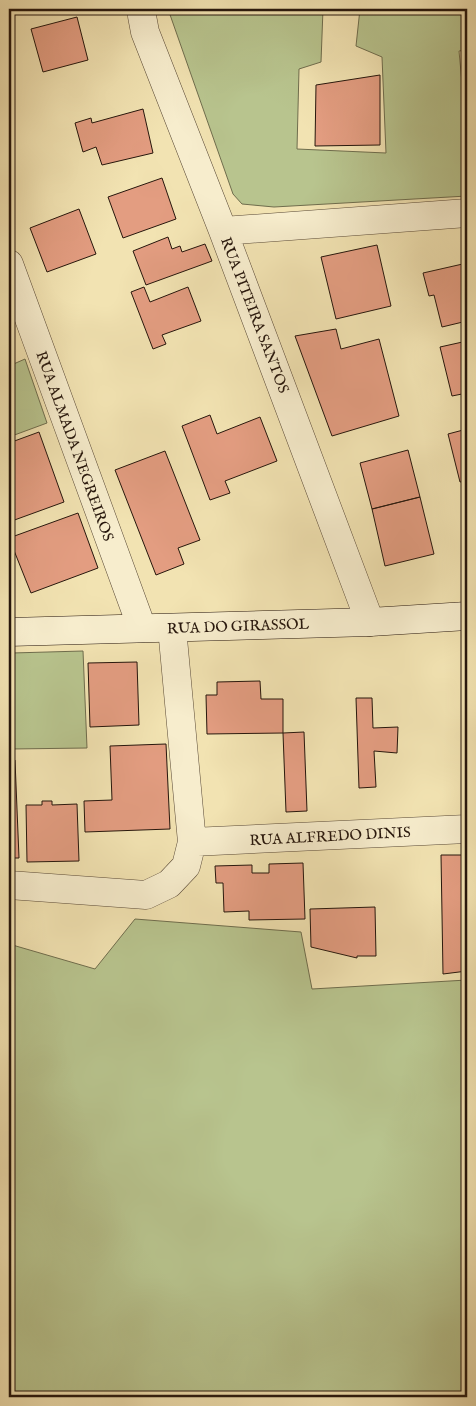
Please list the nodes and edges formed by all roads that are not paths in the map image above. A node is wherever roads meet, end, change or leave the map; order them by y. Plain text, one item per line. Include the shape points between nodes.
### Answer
1 (143, 9) edge
2 (467, 213) edge
3 (224, 231) junction
4 (9, 264) edge
5 (467, 616) edge
6 (370, 622) junction
7 (142, 628) junction
8 (172, 628) junction
9 (9, 632) edge
10 (467, 829) edge
11 (192, 842) junction
12 (9, 885) edge

1 - 3 street, RUA PITEIRA SANTOS via 145,32
2 - 3 street
3 - 6 street, RUA PITEIRA SANTOS
4 - 7 street, RUA ALMADA NEGREIROS
5 - 6 street, RUA DO GIRASSOL
6 - 8 street, RUA DO GIRASSOL
7 - 8 street, RUA DO GIRASSOL
7 - 9 street, RUA DO GIRASSOL
8 - 11 street
10 - 11 street, RUA ALFREDO DINIS
11 - 12 street via 186,866 169,884 146,895

